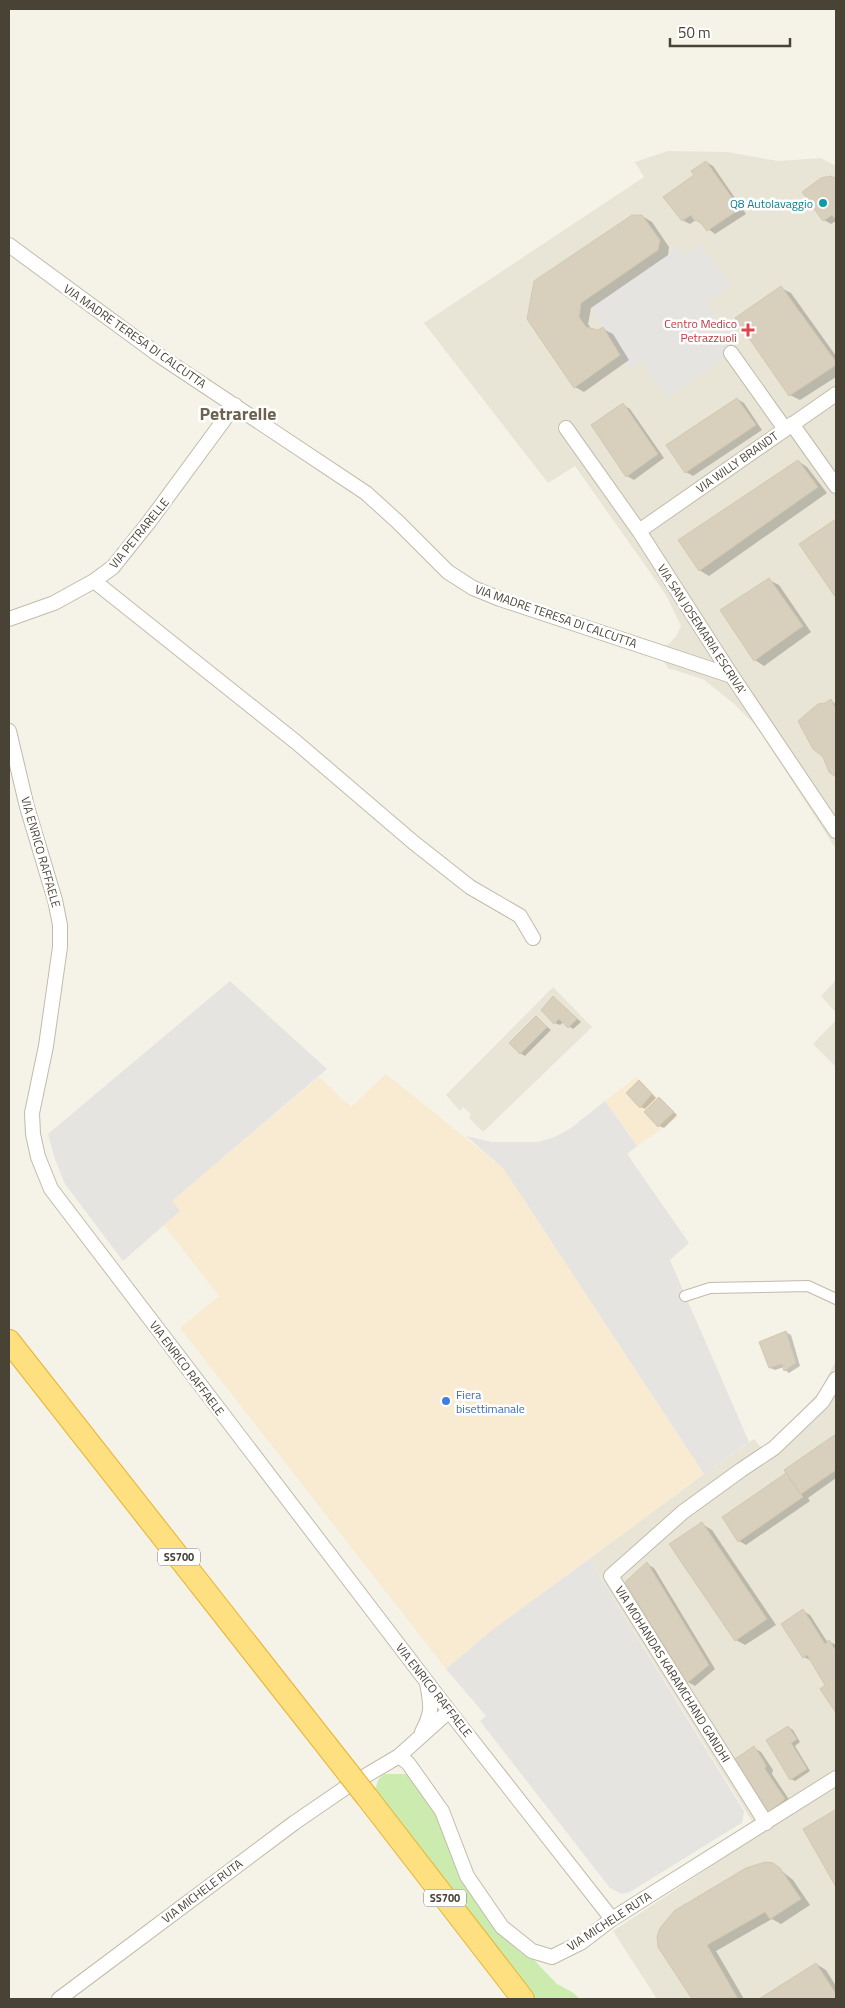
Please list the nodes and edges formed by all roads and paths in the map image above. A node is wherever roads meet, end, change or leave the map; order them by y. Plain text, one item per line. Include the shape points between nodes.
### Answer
1 (9, 245) edge
2 (731, 353) dead end
3 (836, 394) edge
4 (235, 405) junction
5 (788, 426) junction
6 (566, 428) dead end
7 (836, 486) edge
8 (639, 531) junction
9 (94, 582) junction
10 (9, 619) edge
11 (732, 676) junction
12 (9, 731) edge
13 (836, 831) edge
14 (533, 938) dead end
15 (685, 1296) dead end
16 (836, 1299) edge
17 (9, 1341) edge
18 (836, 1379) edge
19 (427, 1681) junction
20 (449, 1711) junction
21 (420, 1737) junction
22 (399, 1756) junction
23 (835, 1782) edge
24 (766, 1823) junction
25 (612, 1919) junction
26 (59, 1999) edge
27 (522, 1999) edge

1 - 4 street, VIA MADRE TERESA DI CALCUTTA via 160,356
2 - 5 street
3 - 5 street, VIA WILLY BRANDT
4 - 9 street, VIA PETRARELLE via 149,522 113,567
4 - 11 street, VIA MADRE TERESA DI CALCUTTA via 366,493 448,572 473,588
5 - 7 street
5 - 8 street, VIA WILLY BRANDT
6 - 8 street, VIA SAN JOSEMARIA ESCRIVA'
8 - 11 street, VIA SAN JOSEMARIA ESCRIVA'
9 - 10 street, VIA PETRARELLE via 54,603
9 - 14 street via 281,730 470,887 520,916
11 - 13 street, VIA SAN JOSEMARIA ESCRIVA'
12 - 19 street, VIA ENRICO RAFFAELE via 60,924 60,947 46,1046 32,1112 32,1134 51,1190
15 - 16 street via 710,1288 808,1286
17 - 27 highway, SS700, bridge
18 - 24 street, VIA MOHANDAS KARAMCHAND GANDHI via 822,1402 774,1448 683,1512 611,1576
19 - 20 street, VIA ENRICO RAFFAELE
19 - 21 street, VIA MICHELE RUTA via 430,1718
20 - 21 street, VIA MICHELE RUTA
20 - 25 street, VIA ENRICO RAFFAELE
21 - 22 street, VIA MICHELE RUTA
22 - 25 street, VIA MICHELE RUTA via 442,1812 467,1876 502,1926 532,1951 552,1956 582,1942
22 - 26 street, VIA MICHELE RUTA via 294,1823
23 - 24 street, VIA MICHELE RUTA
24 - 25 street, VIA MICHELE RUTA

